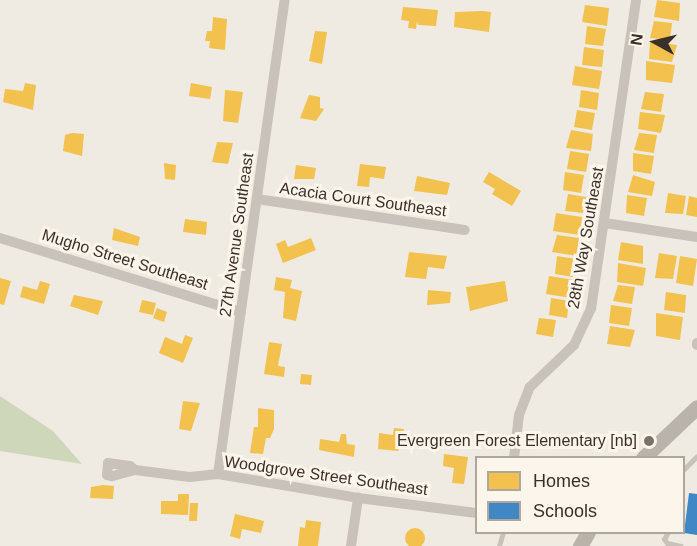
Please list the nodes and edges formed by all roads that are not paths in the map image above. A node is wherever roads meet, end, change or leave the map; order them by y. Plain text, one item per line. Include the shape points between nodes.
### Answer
1 (285, 0) edge
2 (636, 0) edge
3 (257, 199) junction
4 (605, 223) junction
5 (465, 230) dead end
6 (697, 237) edge
7 (0, 238) edge
8 (241, 312) junction
9 (695, 414) edge
10 (514, 456) edge
11 (645, 456) edge
12 (697, 456) edge
13 (685, 468) edge
14 (135, 470) dead end
15 (218, 474) junction
16 (358, 498) junction
17 (475, 513) edge
18 (667, 534) edge
19 (673, 545) edge
20 (351, 546) edge
21 (681, 546) edge

1 - 3 street, 27th Avenue Southeast
2 - 4 street, 28th Way Southeast
3 - 5 street, Acacia Court Southeast
3 - 8 street, 27th Avenue Southeast
4 - 6 street
4 - 10 street, 28th Way Southeast via 585,326 574,345 530,387 519,415
7 - 8 street, Mugho Street Southeast
8 - 15 street, 27th Avenue Southeast
9 - 11 street
12 - 13 lane
14 - 15 street, Woodgrove Street Southeast via 190,477
15 - 16 street, Woodgrove Street Southeast
16 - 17 street, Woodgrove Street Southeast
16 - 20 street
18 - 19 lane via 664,539
19 - 21 lane

